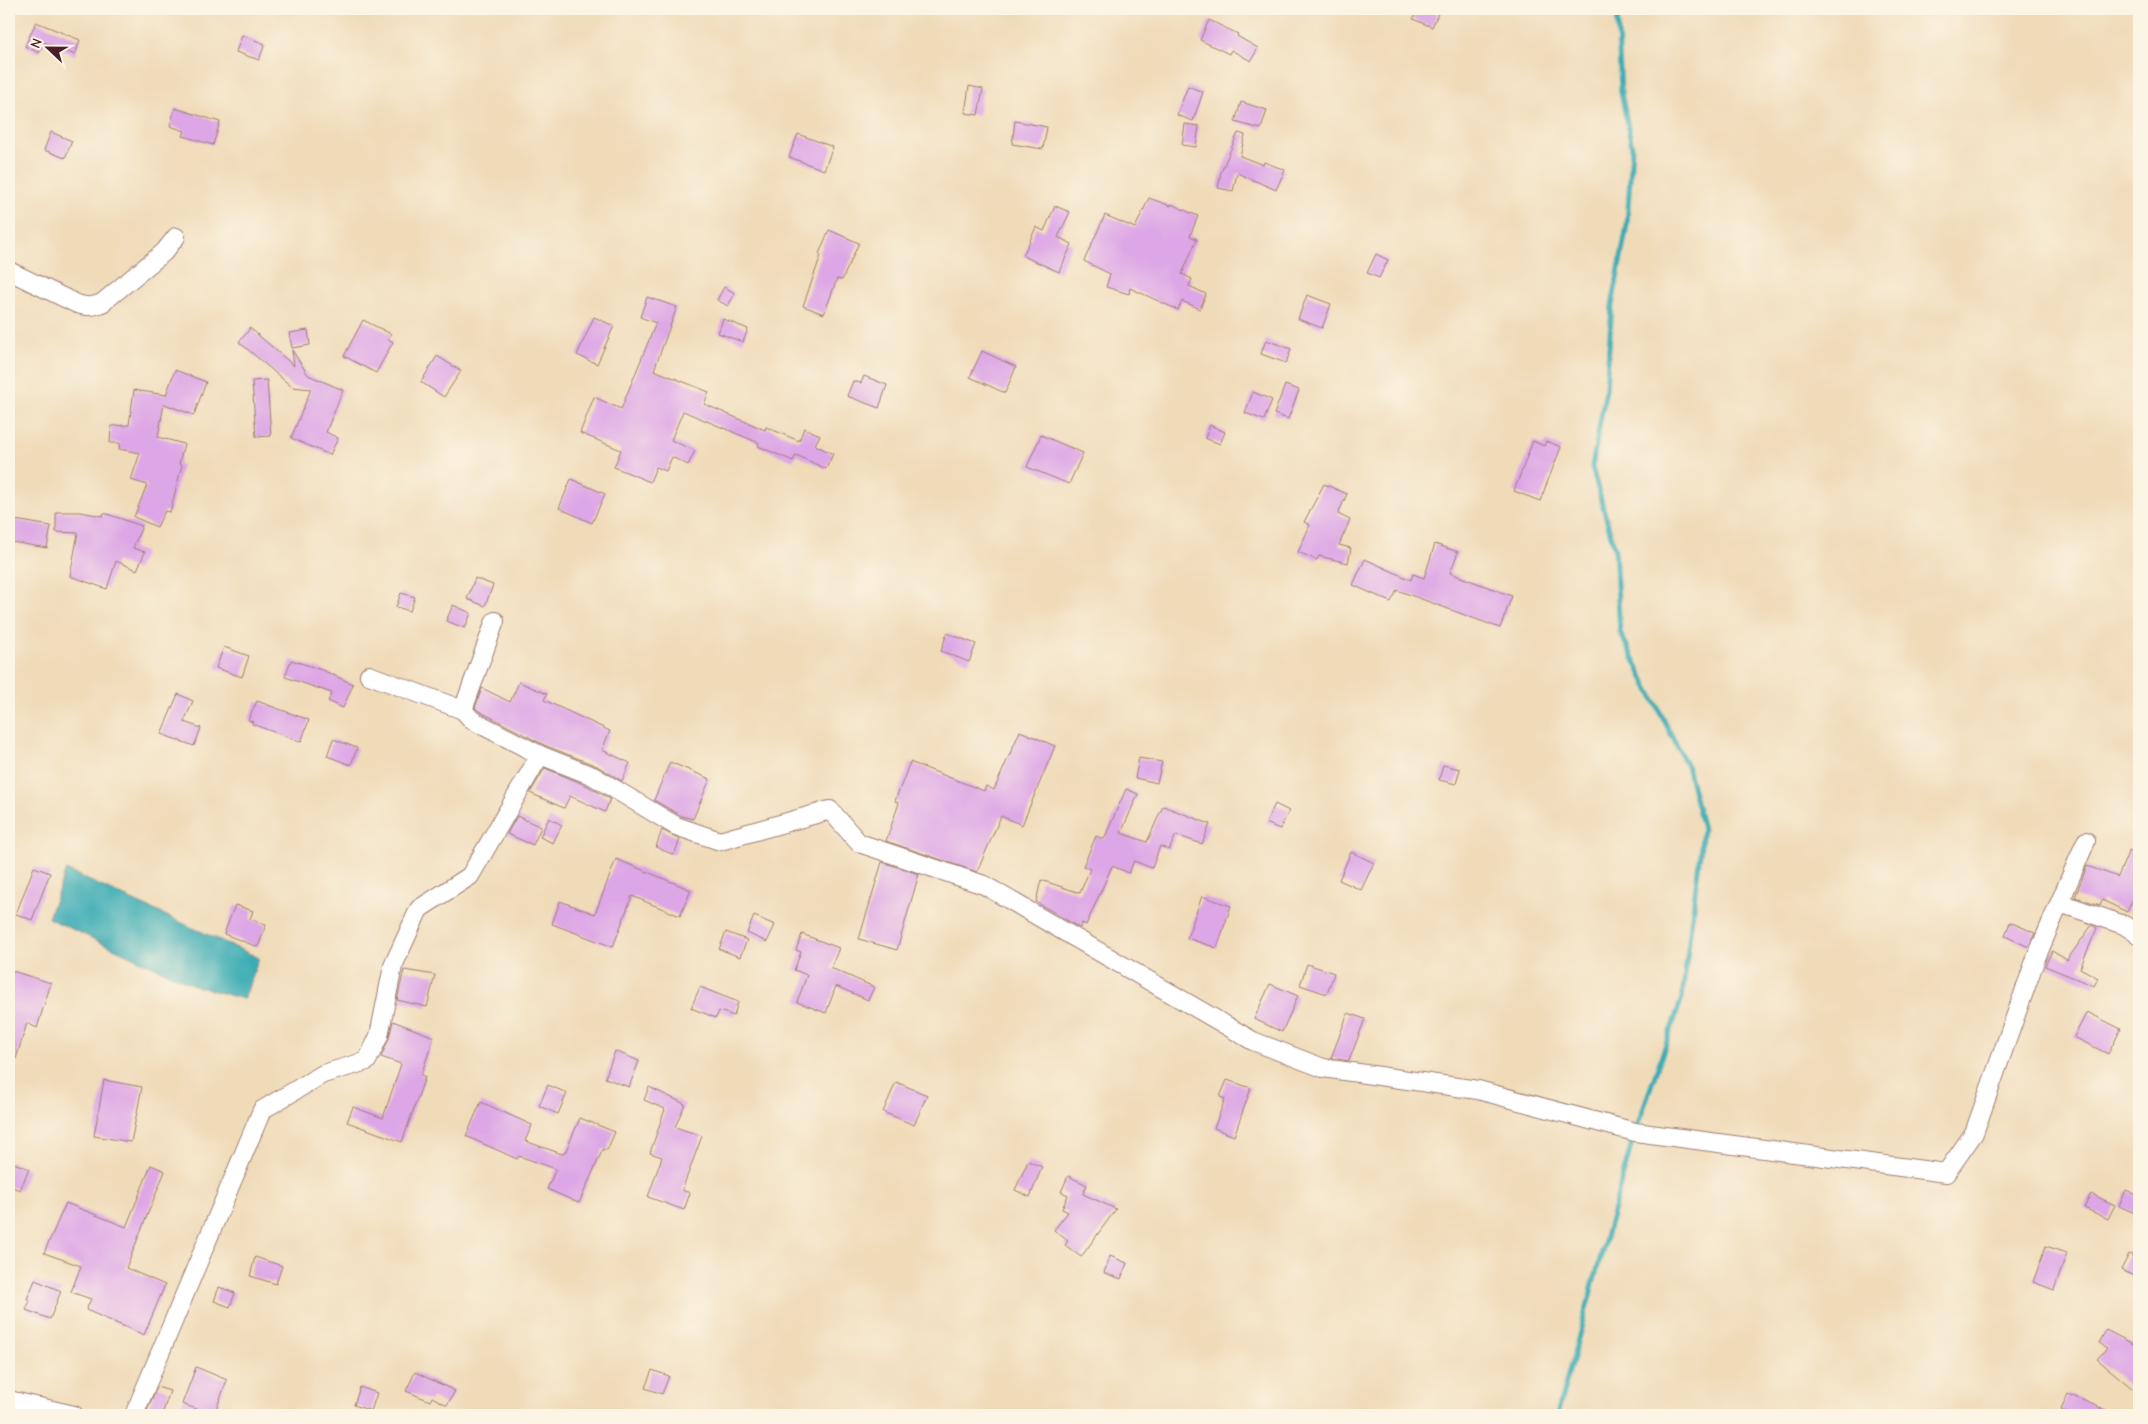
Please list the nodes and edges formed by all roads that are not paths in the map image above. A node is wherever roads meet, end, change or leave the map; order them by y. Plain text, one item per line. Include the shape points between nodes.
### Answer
1 (176, 237) dead end
2 (9, 271) edge
3 (495, 621) dead end
4 (370, 675) dead end
5 (463, 710) junction
6 (540, 755) junction
7 (2086, 841) dead end
8 (2060, 903) junction
9 (2139, 935) edge
10 (9, 1400) edge
11 (74, 1415) edge
12 (134, 1415) edge

1 - 2 street via 164,252 95,306 77,304
3 - 5 street
4 - 5 street
5 - 6 street via 472,720
6 - 8 street via 592,776 676,826 720,841 830,810 858,843 984,884 1253,1041 1323,1068 1478,1090 1635,1132 1946,1173 1974,1133 2036,958
6 - 12 street via 470,876 419,909 393,966 379,1036 367,1061 323,1074 262,1110
7 - 8 street
8 - 9 street via 2124,925
10 - 11 street

